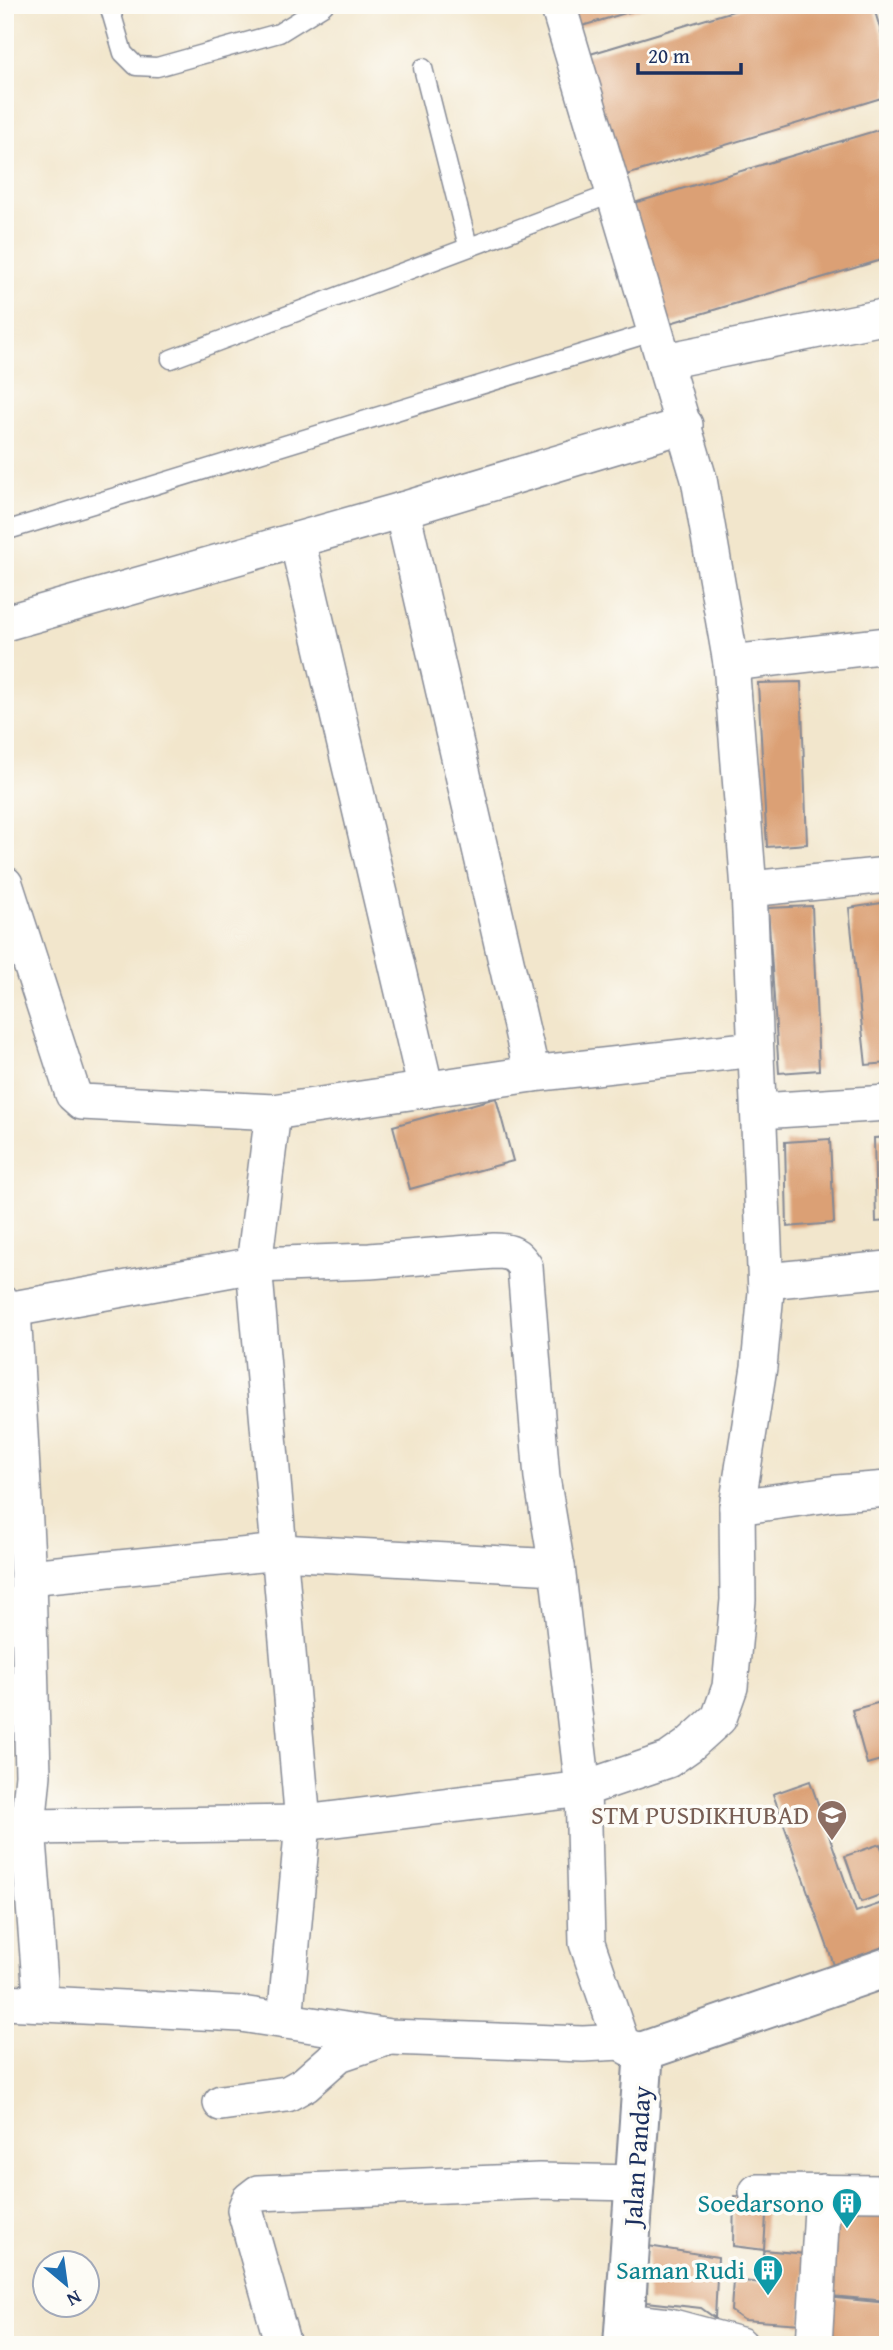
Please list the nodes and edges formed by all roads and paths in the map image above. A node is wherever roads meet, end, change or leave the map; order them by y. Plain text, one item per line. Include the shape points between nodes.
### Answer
1 (109, 5) edge
2 (324, 5) edge
3 (558, 5) edge
4 (424, 68) dead end
5 (614, 193) junction
6 (468, 246) junction
7 (888, 316) edge
8 (660, 346) junction
9 (172, 359) dead end
10 (685, 425) junction
11 (402, 510) junction
12 (5, 531) edge
13 (297, 540) junction
14 (5, 623) edge
15 (888, 645) edge
16 (731, 663) junction
17 (888, 875) edge
18 (5, 884) edge
19 (749, 889) junction
20 (755, 1049) junction
21 (532, 1074) junction
22 (426, 1090) junction
23 (888, 1103) edge
24 (760, 1111) junction
25 (273, 1112) junction
26 (254, 1265) junction
27 (888, 1269) edge
28 (766, 1281) junction
29 (9, 1307) edge
30 (888, 1489) edge
31 (737, 1507) junction
32 (280, 1552) junction
33 (557, 1567) junction
34 (28, 1577) junction
35 (583, 1789) junction
36 (303, 1823) junction
37 (28, 1827) junction
38 (888, 1967) edge
39 (40, 1982) dead end
40 (5, 2002) edge
41 (285, 2021) junction
42 (390, 2037) junction
43 (633, 2047) junction
44 (221, 2103) dead end
45 (636, 2183) junction
46 (757, 2192) dead end
47 (823, 2192) junction
48 (888, 2193) edge
49 (624, 2333) edge
50 (283, 2345) edge
51 (740, 2345) edge
52 (814, 2345) edge

1 - 2 lane via 123,53 136,66 157,67 279,33
3 - 5 street
4 - 6 lane
5 - 6 lane
5 - 8 street
6 - 9 lane
7 - 8 street
8 - 10 street
8 - 12 lane
10 - 11 street
10 - 16 street
11 - 13 street
11 - 21 street
13 - 14 street
13 - 22 street
15 - 16 street
16 - 19 street
17 - 19 street
18 - 25 street via 73,1094 82,1102
19 - 20 street
20 - 21 street
20 - 24 street
21 - 22 street
22 - 25 street
23 - 24 street
24 - 28 street
25 - 26 street
26 - 29 street
26 - 32 street
26 - 33 street via 494,1251 518,1257 525,1268 542,1478
27 - 28 street
28 - 31 street via 759,1367
29 - 34 street
30 - 31 street
31 - 35 street via 738,1600 730,1687 719,1718 668,1760
32 - 33 street
32 - 34 street
32 - 36 street
33 - 35 street
34 - 37 street via 33,1775
35 - 36 street
35 - 43 street via 587,1943
36 - 37 street
36 - 41 street
37 - 39 street
38 - 43 street
40 - 41 street via 242,2014
41 - 42 street
42 - 43 street
42 - 44 street via 339,2054 287,2094
43 - 45 street, Jalan Panday
45 - 49 street, Jalan Panday
45 - 50 street via 539,2181 258,2193 245,2210
46 - 47 street
47 - 48 street
47 - 52 street
49 - 51 street via 669,2326

